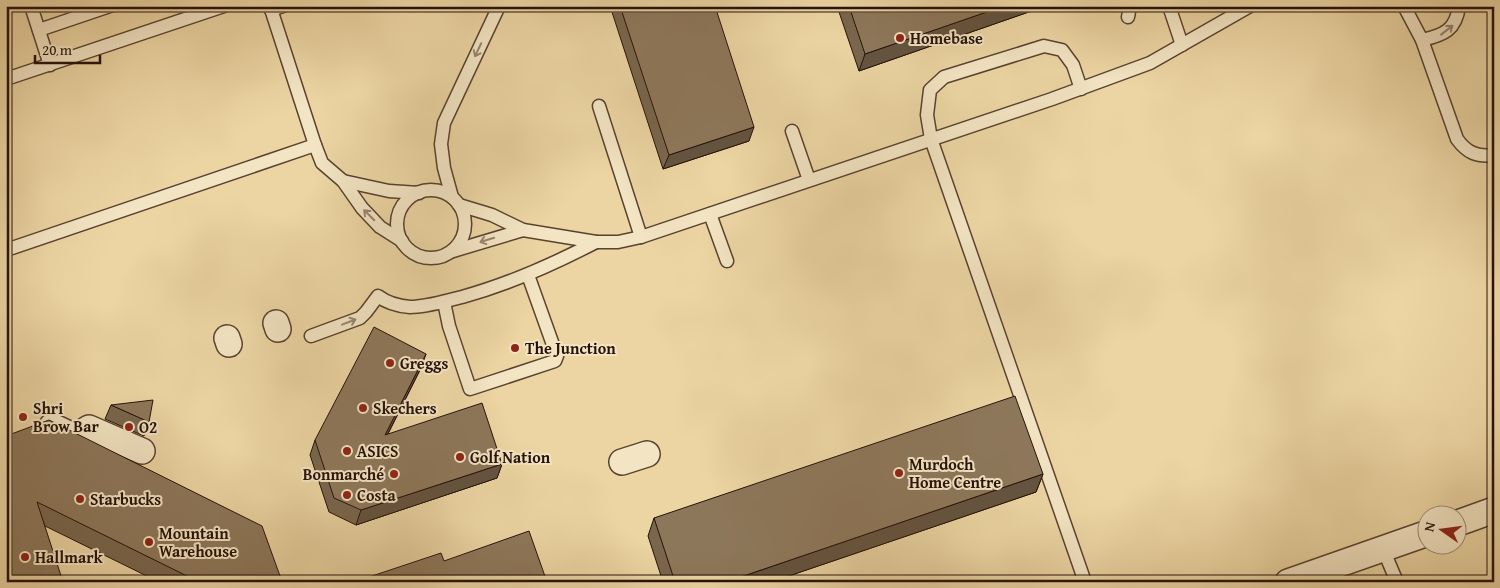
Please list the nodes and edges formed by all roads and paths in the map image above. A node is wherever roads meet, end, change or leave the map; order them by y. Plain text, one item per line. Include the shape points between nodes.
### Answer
1 (31, 6) edge
2 (110, 6) edge
3 (224, 6) edge
4 (499, 6) edge
5 (1168, 6) edge
6 (1250, 6) edge
7 (1404, 6) edge
8 (1459, 6) edge
9 (274, 8) edge
10 (39, 30) junction
11 (1422, 40) junction
12 (1182, 45) junction
13 (50, 65) junction
14 (6, 79) edge
15 (1080, 89) junction
16 (599, 106) dead end
17 (792, 131) dead end
18 (931, 139) junction
19 (315, 145) junction
20 (1494, 155) edge
21 (809, 180) junction
22 (343, 181) junction
23 (419, 193) junction
24 (456, 201) junction
25 (710, 214) junction
26 (522, 230) junction
27 (641, 237) junction
28 (402, 241) junction
29 (596, 242) junction
30 (6, 250) edge
31 (453, 251) junction
32 (727, 261) dead end
33 (528, 275) junction
34 (444, 302) junction
35 (311, 336) dead end
36 (52, 426) edge
37 (142, 452) dead end
38 (647, 454) dead end
39 (622, 462) dead end
40 (1494, 510) edge
41 (1468, 519) edge
42 (1418, 537) edge
43 (1383, 549) junction
44 (1085, 582) edge
45 (1288, 582) edge
46 (1397, 582) edge

1 - 10 lane
2 - 10 lane
3 - 13 lane
4 -> 24 lane via 444,123 440,144 444,168
5 - 12 lane
6 - 12 lane
7 - 11 lane
11 -> 8 lane via 1451,28
9 - 19 lane
10 - 13 lane
11 - 20 lane via 1457,139 1473,154
12 - 15 lane via 1150,63
13 - 14 lane
15 - 18 lane
15 - 18 lane via 1073,65 1062,50 1044,46 944,77 930,90 927,115
16 - 27 lane
17 - 21 lane
18 - 21 lane
18 - 44 lane
19 - 22 lane via 322,163
19 - 30 lane
21 - 25 lane
22 - 23 lane via 389,191
28 -> 22 lane via 380,227
23 - 24 lane via 442,192
23 - 28 lane via 409,198 400,213 398,230
24 - 26 lane
24 - 31 lane via 464,214 464,229
25 - 27 lane
25 - 32 lane
26 - 29 lane
26 -> 31 lane
27 - 29 lane
28 - 31 lane via 419,256 431,258
29 - 33 lane
33 - 34 lane
33 - 34 lane via 557,356 555,361 470,389
35 -> 34 lane via 360,318 378,296 395,305 410,307
36 - 37 street via 75,438 89,428
38 - 39 street
40 - 41 street
42 - 43 street
43 - 45 street
43 - 46 lane

